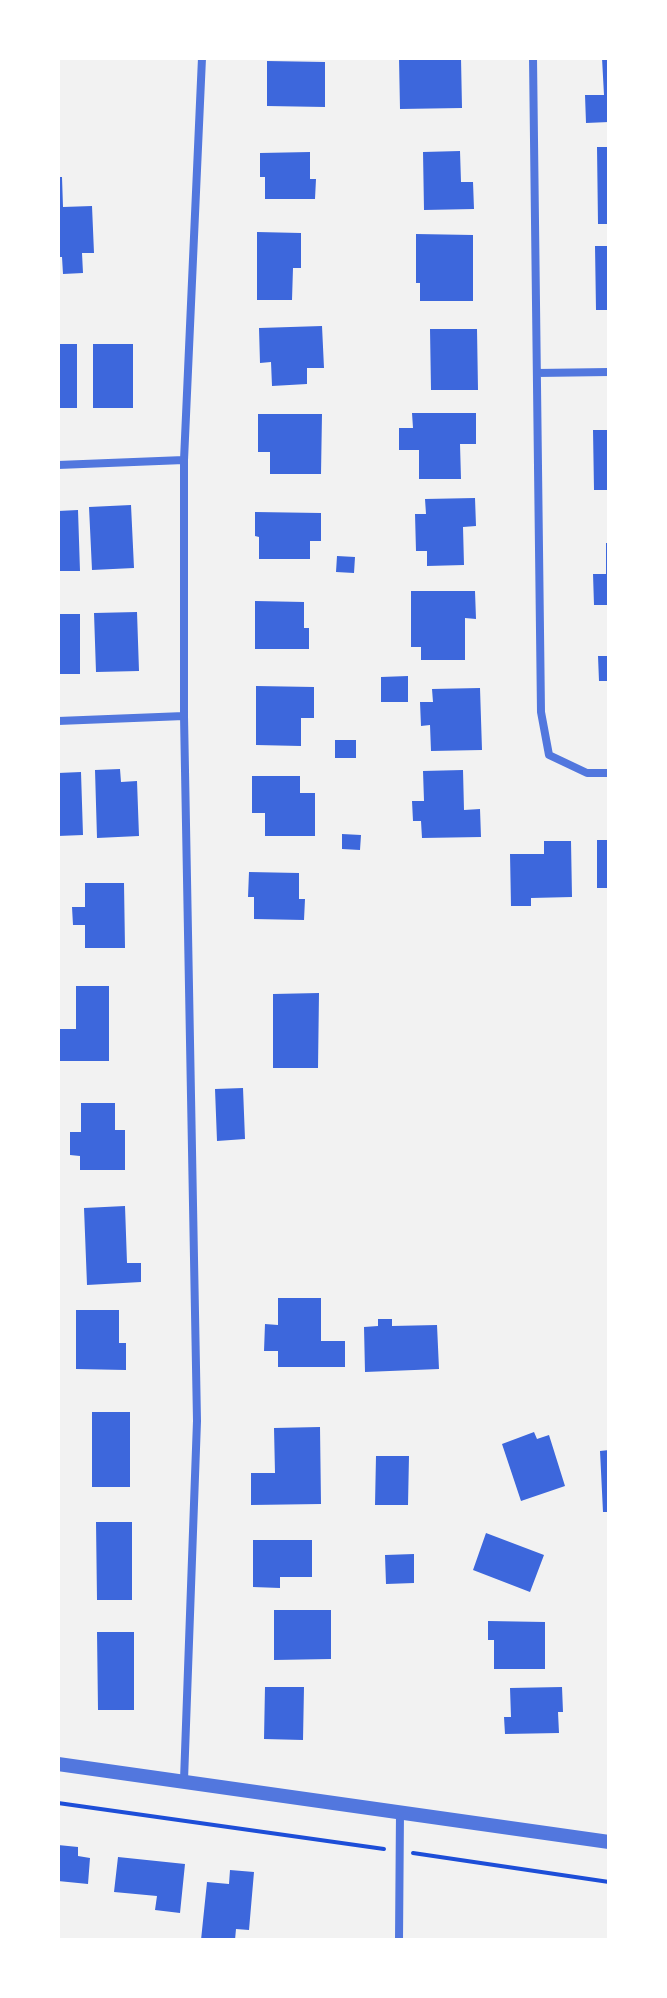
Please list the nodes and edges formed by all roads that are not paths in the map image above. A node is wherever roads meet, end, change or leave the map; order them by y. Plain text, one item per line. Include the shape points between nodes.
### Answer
1 (202, 58) edge
2 (533, 58) edge
3 (609, 372) edge
4 (537, 373) junction
5 (184, 460) junction
6 (58, 465) edge
7 (184, 716) junction
8 (58, 721) edge
9 (609, 773) edge
10 (58, 1764) edge
11 (184, 1780) junction
12 (400, 1812) junction
13 (609, 1842) edge
14 (399, 1940) edge

1 - 5 street
2 - 4 street
3 - 4 street
4 - 9 street via 541,712 549,755 587,773
5 - 6 street
5 - 7 street
7 - 8 street
7 - 11 street via 197,1421
10 - 11 street
11 - 12 street
12 - 13 street
12 - 14 street

